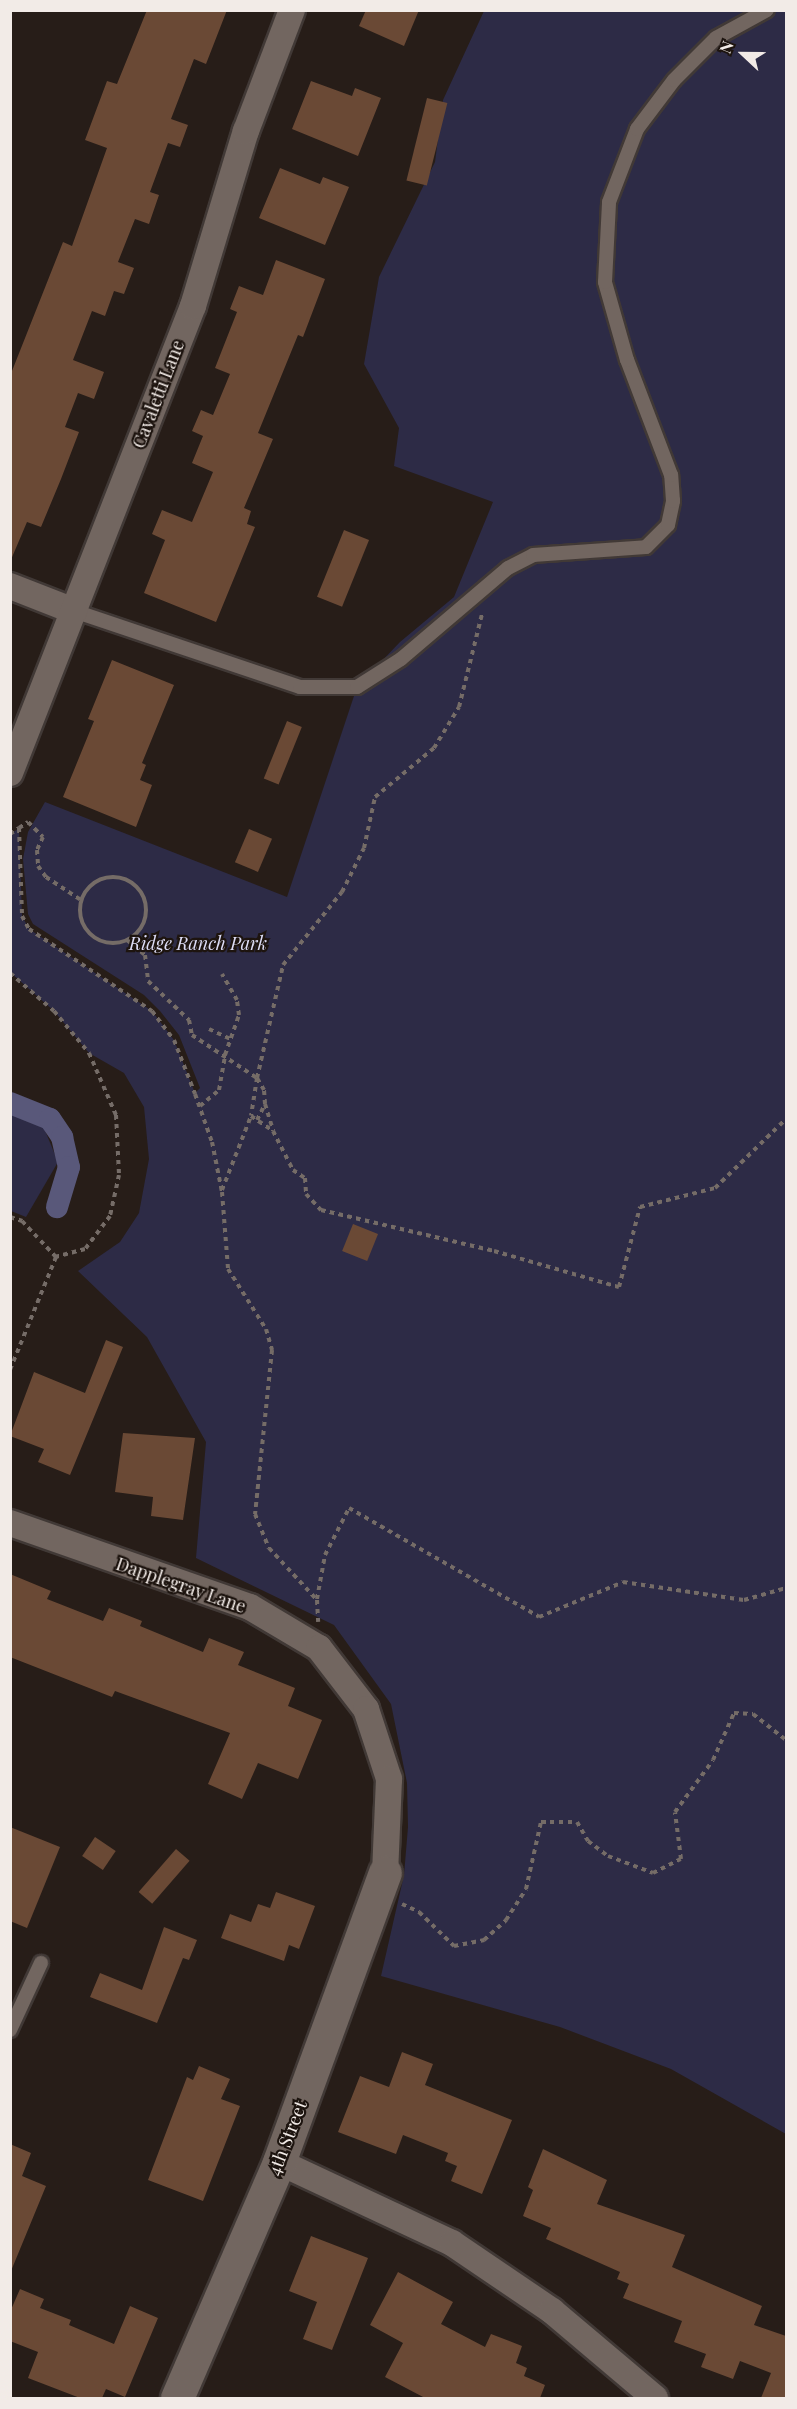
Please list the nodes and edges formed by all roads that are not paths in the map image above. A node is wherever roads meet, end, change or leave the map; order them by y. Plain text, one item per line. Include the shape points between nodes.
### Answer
1 (292, 10) edge
2 (767, 10) edge
3 (10, 586) edge
4 (74, 611) junction
5 (10, 773) edge
6 (10, 1523) edge
7 (382, 1883) joint
8 (41, 1963) dead end
9 (10, 2030) edge
10 (279, 2162) junction
11 (177, 2398) edge
12 (655, 2398) edge

1 - 4 street, Cavaletti Lane via 246,131 193,306
2 - 4 lane via 716,38 674,80 637,129 609,202 604,282 627,360 671,475 673,501 668,525 646,547 533,555 508,568 401,658 357,687 300,687
3 - 4 street
4 - 5 street, Cavaletti Lane
6 - 7 street, Dapplegray Lane via 250,1607 319,1648 366,1709 389,1779
7 - 10 street, 4th Street
8 - 9 lane
10 - 11 street, 4th Street
10 - 12 street via 452,2243 552,2311

